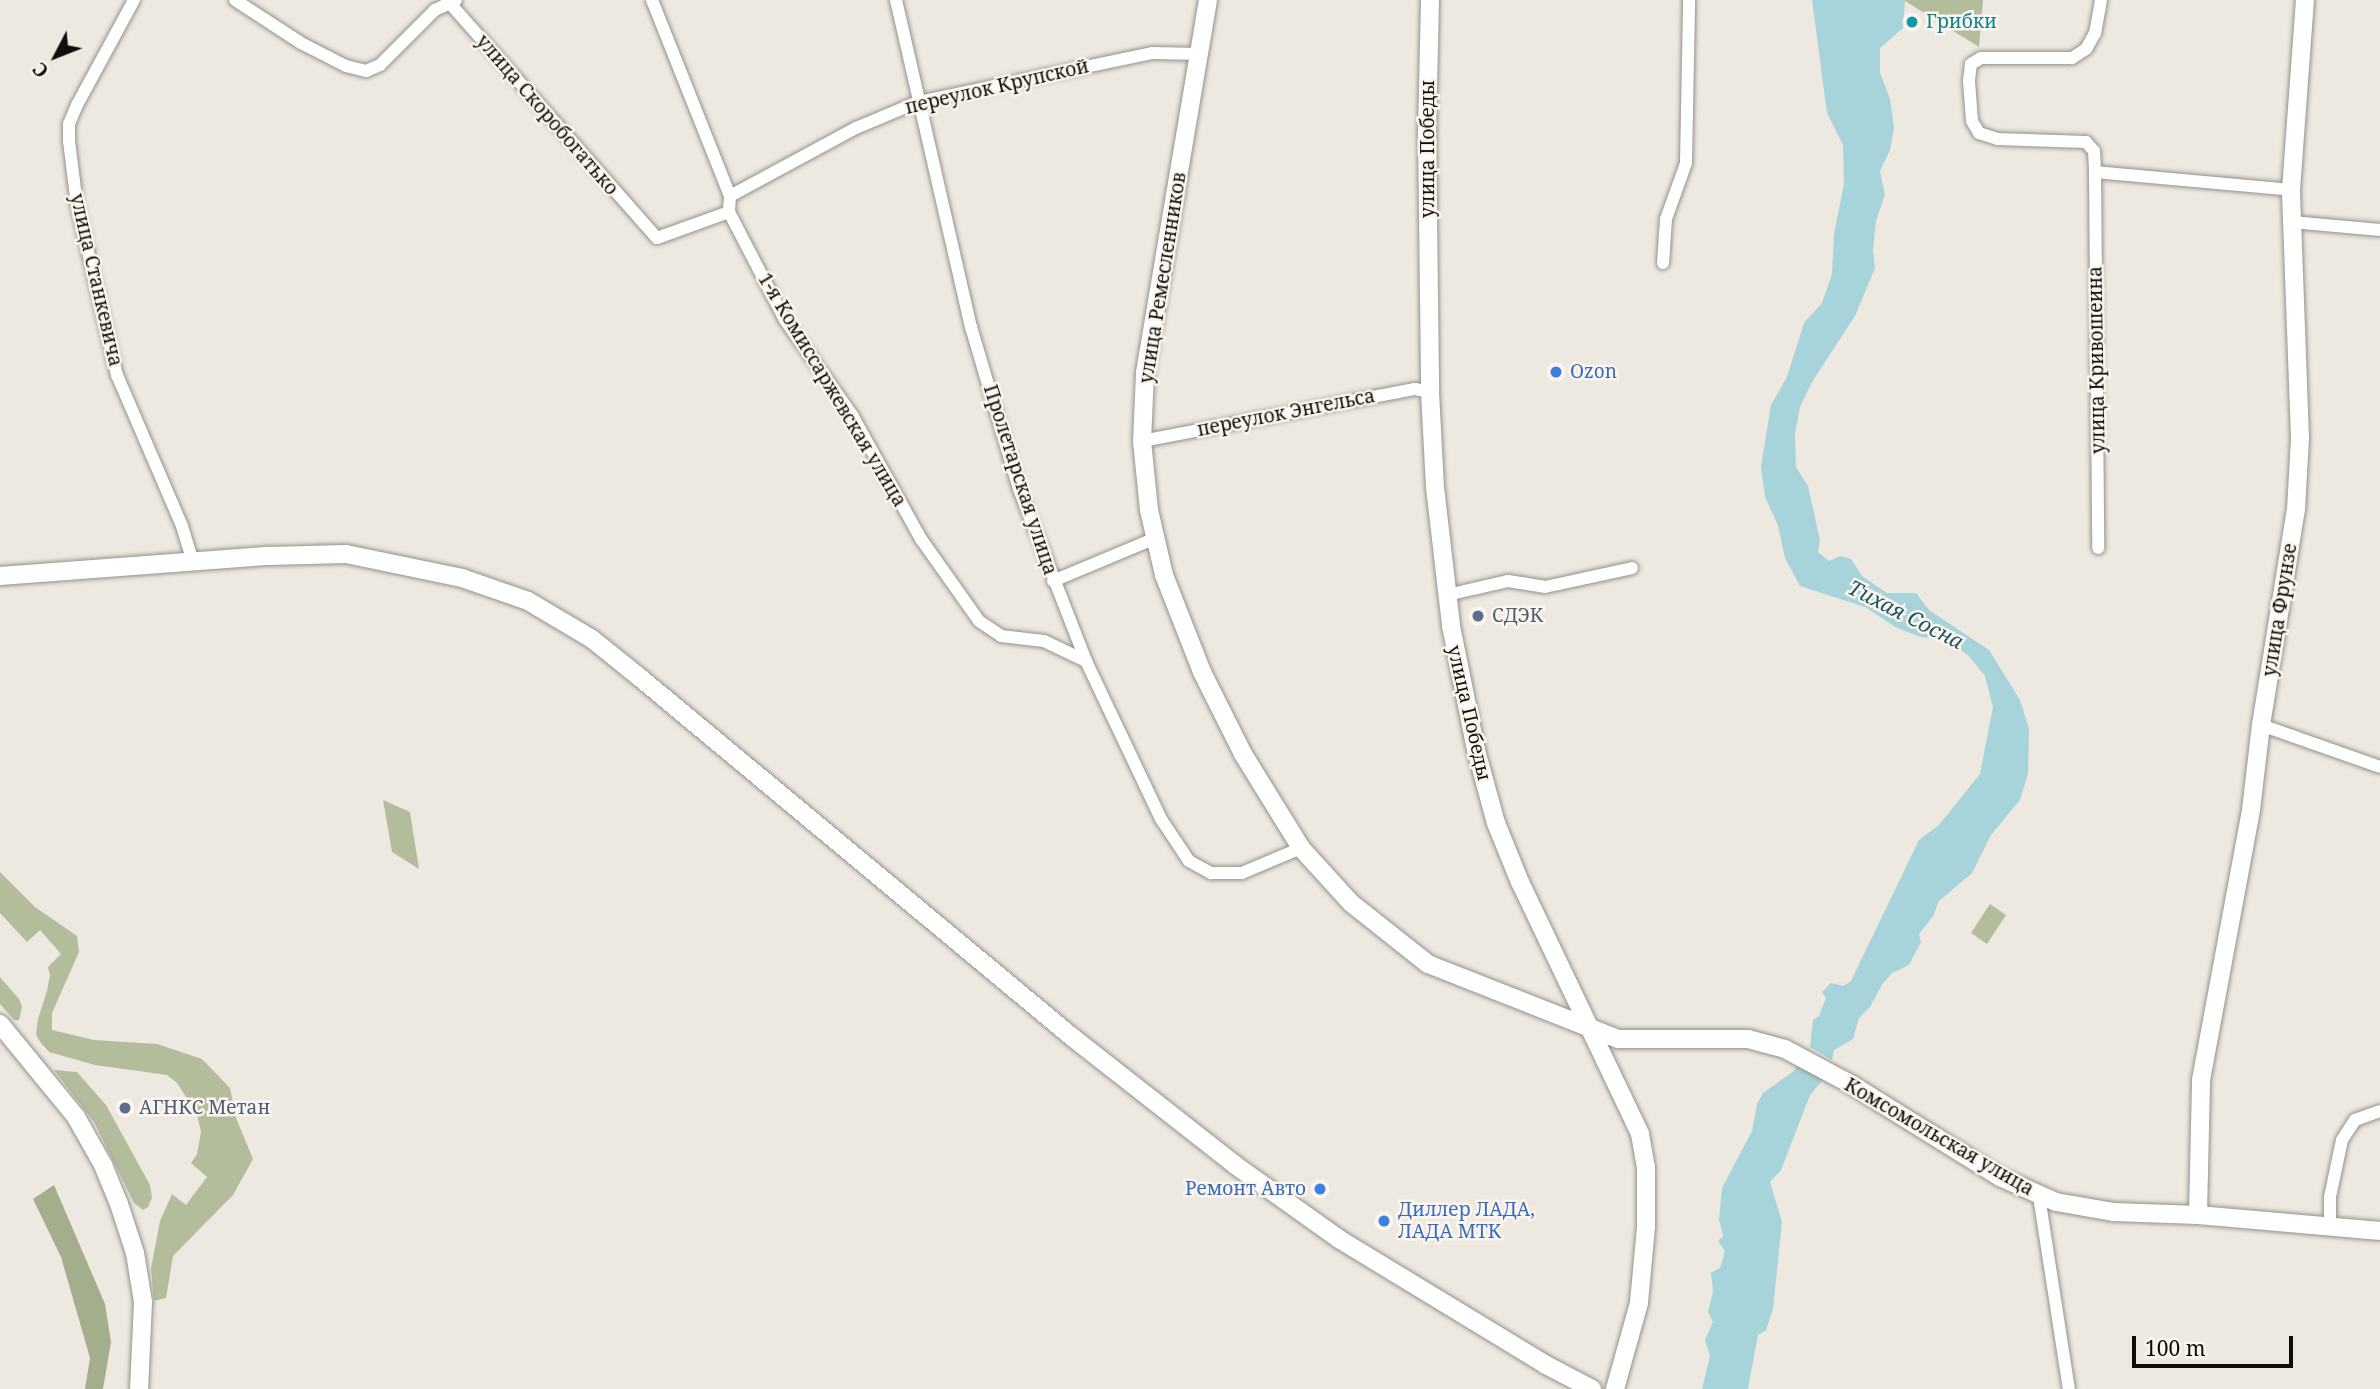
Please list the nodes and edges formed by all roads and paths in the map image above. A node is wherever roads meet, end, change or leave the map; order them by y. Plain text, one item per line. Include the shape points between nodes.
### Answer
1 (134, 0) edge
2 (235, 0) edge
3 (652, 0) edge
4 (896, 0) edge
5 (1208, 0) edge
6 (1430, 0) edge
7 (1689, 0) edge
8 (2101, 0) edge
9 (2305, 0) edge
10 (452, 1) edge
11 (1200, 54) junction
12 (918, 102) junction
13 (2095, 172) junction
14 (2291, 190) junction
15 (730, 197) junction
16 (729, 212) junction
17 (2292, 222) junction
18 (2380, 230) edge
19 (1663, 263) dead end
20 (1430, 392) junction
21 (1142, 440) junction
22 (1156, 538) junction
23 (2098, 548) dead end
24 (193, 561) junction
25 (1632, 568) dead end
26 (0, 576) edge
27 (1053, 581) junction
28 (1447, 595) junction
29 (1086, 661) junction
30 (2261, 725) junction
31 (2380, 766) edge
32 (1301, 848) junction
33 (0, 1024) edge
34 (1589, 1029) junction
35 (2380, 1111) edge
36 (2039, 1196) junction
37 (2198, 1215) junction
38 (2330, 1227) junction
39 (2380, 1231) edge
40 (139, 1389) edge
41 (1591, 1389) edge
42 (1615, 1389) edge
43 (2069, 1389) edge

1 - 24 street, улица Станкевича via 77,105 69,124 69,141 77,205 117,375 174,505
2 - 10 street via 301,43 366,71 380,65 435,10
3 - 15 street
4 - 12 street, Пролетарская улица
5 - 11 main road, улица Ремесленников
6 - 20 main road, улица Победы
7 - 19 street via 1686,163 1666,219
8 - 13 street, улица Кривошеина via 2095,33 2072,58 1981,58 1971,64 1969,81 1972,121 1979,133 1997,139 2086,142 2094,150
9 - 14 main road, улица Фрунзе
10 - 16 street, улица Скоробогатько via 657,238
11 - 12 street, переулок Крупской via 1153,53
11 - 21 main road, улица Ремесленников via 1147,360
12 - 15 street, переулок Крупской via 856,128
12 - 27 street, Пролетарская улица via 971,327 1019,489
13 - 14 street
13 - 23 street, улица Кривошеина
14 - 17 main road, улица Фрунзе
15 - 16 street
16 - 29 street, 1-я Комиссаржевская улица via 785,320 852,415 922,539 979,621 1001,636 1044,641
17 - 18 street
17 - 30 main road, улица Фрунзе via 2300,438 2296,510
20 - 21 street, переулок Энгельса via 1415,389
20 - 28 main road, улица Победы
21 - 22 main road, улица Ремесленников
22 - 27 street
22 - 32 main road, улица Ремесленников via 1164,575 1202,673 1243,754
24 - 26 main road
24 - 41 main road via 346,554 462,578 528,601 592,639 1072,1037 1235,1165 1339,1239
25 - 28 street via 1545,587 1508,581
27 - 29 street, Пролетарская улица
28 - 34 main road, улица Победы via 1460,680 1496,823
29 - 32 street, Пролетарская улица via 1161,819 1189,861 1211,873 1242,873
30 - 31 street
30 - 37 main road, улица Фрунзе via 2201,1080
32 - 34 main road, улица Ремесленников via 1351,903 1428,964
33 - 40 main road via 76,1117 119,1203 135,1253 143,1302
34 - 36 main road, Комсомольская улица via 1618,1038 1748,1039 1785,1049
34 - 42 main road, улица Победы via 1640,1133 1646,1167 1639,1303
35 - 38 street via 2355,1120 2342,1140 2330,1197
36 - 37 main road, Комсомольская улица via 2114,1212
36 - 43 street
37 - 38 main road, Комсомольская улица
38 - 39 main road, Комсомольская улица

